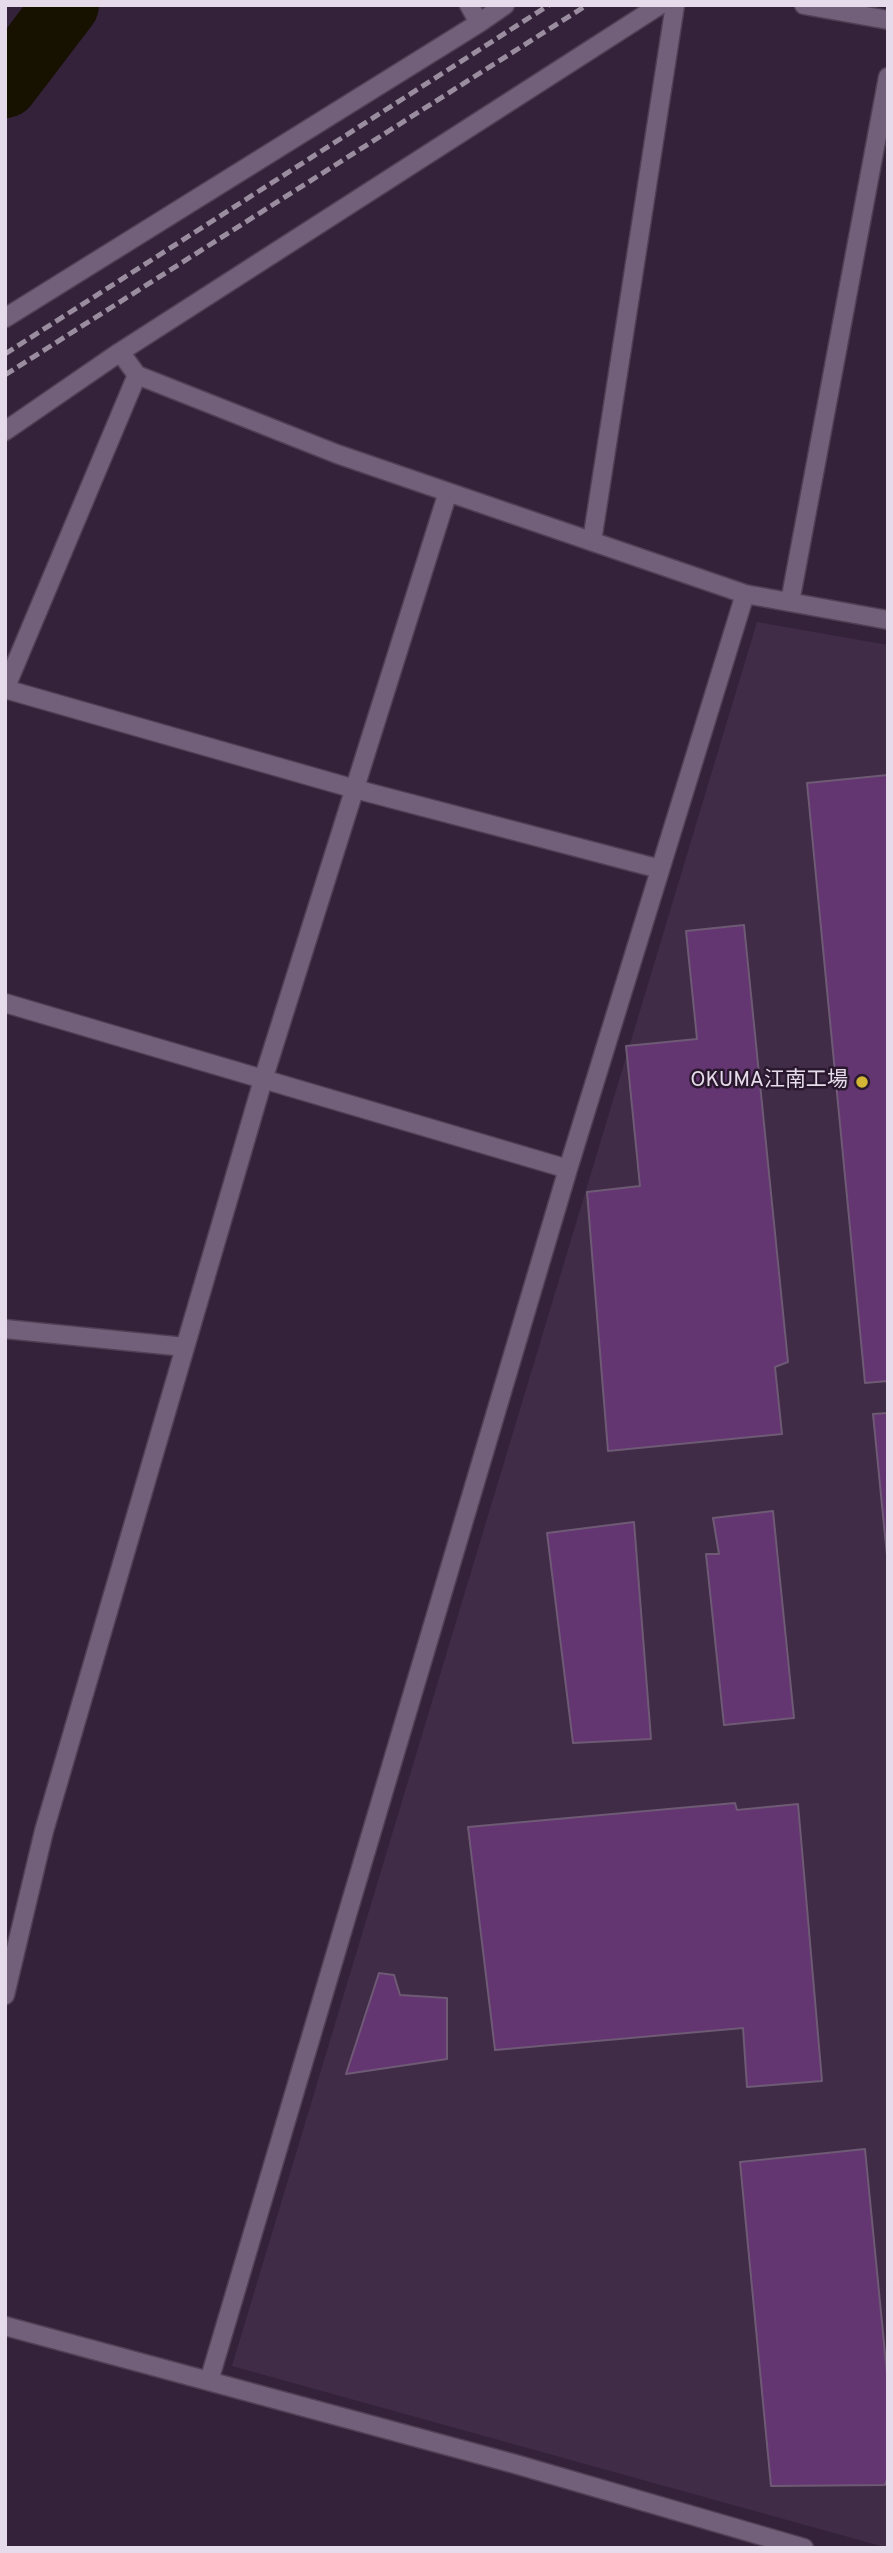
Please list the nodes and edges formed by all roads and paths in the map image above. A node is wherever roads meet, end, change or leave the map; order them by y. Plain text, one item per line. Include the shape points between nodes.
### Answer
1 (469, 5) edge
2 (505, 5) edge
3 (660, 5) edge
4 (675, 5) edge
5 (804, 5) edge
6 (888, 20) edge
7 (479, 23) junction
8 (888, 77) edge
9 (5, 318) edge
10 (120, 352) junction
11 (137, 375) junction
12 (5, 431) edge
13 (448, 492) junction
14 (592, 541) junction
15 (745, 594) junction
16 (790, 601) junction
17 (888, 620) edge
18 (5, 689) edge
19 (355, 789) junction
20 (660, 869) junction
21 (5, 1003) edge
22 (263, 1080) junction
23 (568, 1169) junction
24 (5, 1329) edge
25 (185, 1347) junction
26 (5, 1995) edge
27 (5, 2326) edge
28 (209, 2381) junction
29 (804, 2548) edge

1 - 7 street
2 - 7 street
3 - 10 street
4 - 14 street
5 - 6 street
7 - 9 street
8 - 16 street
10 - 11 street
10 - 12 street
11 - 13 street via 337,454
11 - 18 street
13 - 14 street
13 - 19 street
14 - 15 street
15 - 16 street
15 - 20 street
16 - 17 street
18 - 19 street
19 - 20 street
19 - 22 street
20 - 23 street
21 - 22 street
22 - 23 street
22 - 25 street
23 - 28 street
24 - 25 street
25 - 26 street via 44,1831
27 - 28 street
28 - 29 street

